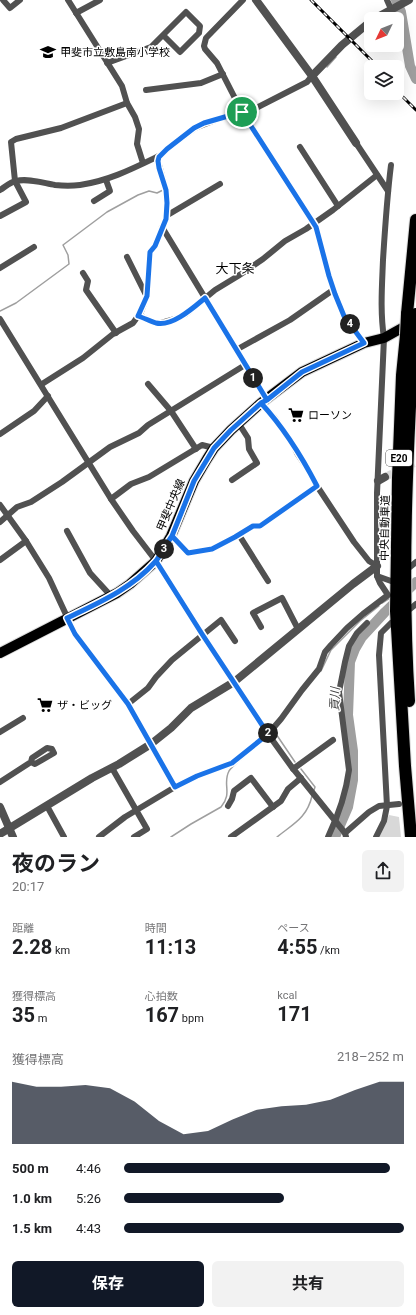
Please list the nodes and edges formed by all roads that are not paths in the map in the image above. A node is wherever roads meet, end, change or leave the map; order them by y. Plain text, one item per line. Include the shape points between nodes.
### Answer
1 (3, 0) edge
2 (20, 0) edge
3 (68, 0) edge
4 (100, 0) edge
5 (243, 0) edge
6 (256, 0) edge
7 (387, 0) edge
8 (406, 1) edge
9 (392, 8) junction
10 (385, 12) edge
11 (76, 13) junction
12 (364, 27) edge
13 (163, 35) junction
14 (107, 63) junction
15 (223, 74) junction
16 (312, 76) junction
17 (146, 90) dead end
18 (126, 103) junction
19 (242, 112) junction
20 (356, 143) joint
21 (300, 147) dead end
22 (161, 155) junction
23 (143, 163) junction
24 (391, 165) dead end
25 (378, 175) junction
26 (106, 180) junction
27 (15, 181) junction
28 (220, 184) dead end
29 (0, 190) edge
30 (388, 191) junction
31 (94, 201) dead end
32 (338, 206) junction
33 (0, 216) edge
34 (166, 216) junction
35 (416, 220) edge
36 (314, 224) junction
37 (162, 227) junction
38 (34, 247) dead end
39 (127, 257) dead end
40 (0, 268) edge
41 (83, 273) dead end
42 (334, 290) junction
43 (147, 296) junction
44 (205, 298) junction
45 (138, 316) junction
46 (0, 319) edge
47 (412, 323) edge
48 (116, 333) junction
49 (384, 338) junction
50 (364, 343) junction
51 (236, 350) junction
52 (245, 365) junction
53 (42, 384) junction
54 (148, 384) dead end
55 (48, 396) junction
56 (264, 401) junction
57 (171, 411) junction
58 (239, 424) junction
59 (0, 434) edge
60 (214, 448) junction
61 (196, 449) junction
62 (88, 464) junction
63 (232, 480) dead end
64 (317, 486) junction
65 (111, 499) junction
66 (0, 505) edge
67 (7, 515) junction
68 (0, 522) edge
69 (67, 531) dead end
70 (239, 535) junction
71 (172, 536) junction
72 (26, 541) junction
73 (0, 560) edge
74 (156, 561) junction
75 (416, 562) edge
76 (376, 566) junction
77 (377, 576) junction
78 (401, 576) junction
79 (268, 581) dead end
80 (111, 596) junction
81 (407, 607) edge
82 (67, 618) junction
83 (367, 623) dead end
84 (391, 623) dead end
85 (261, 627) dead end
86 (298, 629) junction
87 (352, 629) junction
88 (202, 634) junction
89 (235, 641) dead end
90 (0, 653) edge
91 (234, 682) junction
92 (128, 704) junction
93 (23, 718) dead end
94 (0, 732) edge
95 (269, 736) junction
96 (333, 740) dead end
97 (151, 744) junction
98 (32, 762) dead end
99 (112, 768) junction
100 (294, 769) junction
101 (300, 778) junction
102 (0, 782) edge
103 (175, 787) junction
104 (416, 803) edge
105 (399, 804) dead end
106 (387, 805) junction
107 (47, 806) junction
108 (228, 806) dead end
109 (0, 807) edge
110 (273, 807) junction
111 (137, 810) junction
112 (335, 821) junction
113 (9, 828) junction
114 (0, 834) edge
115 (346, 835) edge
116 (235, 836) edge
117 (13, 837) edge
118 (64, 837) edge
119 (99, 837) edge
120 (134, 837) edge
121 (328, 837) edge
122 (376, 837) edge
123 (411, 837) edge

1 - 2 street via 10,8
3 - 11 street
4 - 11 street
5 - 15 street via 206,38 205,49 218,63
6 - 16 street
7 - 9 street
8 - 9 street
9 - 10 street
11 - 14 street
12 - 16 street
13 - 13 street via 186,12 200,26 199,32 180,52
13 - 14 street via 151,47
14 - 18 street via 122,86
15 - 17 street via 201,83
15 - 19 street
16 - 19 street via 307,82 254,109
16 - 20 street
18 - 23 street via 139,129 137,144
18 - 27 street via 61,128 11,142
19 - 22 street via 194,128
19 - 36 street
20 - 25 street
21 - 32 street
22 - 23 street
22 - 34 street via 158,161 166,190
23 - 26 street
24 - 30 street
25 - 30 street
25 - 32 street
26 - 27 street via 70,186
26 - 31 street via 110,191
27 - 29 street
27 - 33 street via 26,202
28 - 34 street
30 - 49 street via 381,300
32 - 36 street
34 - 37 street
35 - 47 highway, 中央自動車道 / E20
36 - 42 street
36 - 44 street
37 - 43 street via 150,252
37 - 44 street
38 - 40 street
39 - 43 street
41 - 48 street via 88,281 86,290
42 - 50 street via 344,316
42 - 51 street via 290,320
43 - 45 street
44 - 45 street via 186,314 161,324
44 - 51 street
45 - 48 street via 133,323
46 - 53 street
47 - 49 main road, 甲斐中央線
47 - 78 highway, 中央自動車道 / E20
48 - 53 street
49 - 50 main road, 甲斐中央線
49 - 76 street via 382,479
50 - 56 main road, 甲斐中央線 via 302,372
51 - 52 street
52 - 56 street
52 - 57 street
53 - 55 street
54 - 57 street
55 - 59 street via 34,411
55 - 62 street
56 - 58 main road, 甲斐中央線
56 - 64 street
57 - 61 street
57 - 62 street via 139,433 110,447
58 - 60 main road, 甲斐中央線
58 - 63 street via 258,463
60 - 61 street via 202,445
60 - 71 main road, 甲斐中央線 via 194,481
61 - 65 street via 149,477 131,484
62 - 65 street
62 - 67 street
64 - 70 street via 260,526 253,526
64 - 76 street via 354,542
65 - 74 street
66 - 67 street
67 - 68 street
67 - 72 street
69 - 80 street via 90,573
70 - 71 street via 212,549 188,553
70 - 79 street
71 - 74 main road, 甲斐中央線
72 - 73 street
72 - 82 street via 49,578
74 - 80 main road, 甲斐中央線 via 130,584
74 - 88 street
75 - 78 street
76 - 77 street
76 - 86 street
77 - 78 street
77 - 87 street via 388,595
78 - 81 highway, 中央自動車道 / E20
80 - 82 main road, 甲斐中央線
81 - 104 highway, 中央自動車道 / E20 via 408,695
81 - 123 highway, 中央自動車道 / E20 via 405,766
82 - 90 main road, 甲斐中央線
82 - 92 street via 75,634
83 - 87 street
84 - 106 street via 381,633 379,654
85 - 86 street via 253,613 282,598
86 - 91 street
87 - 95 street via 325,652 319,669
87 - 112 street via 339,692 349,770 348,782
88 - 89 street via 221,620
88 - 91 street
88 - 92 street via 172,660 148,688
91 - 95 street
91 - 97 street via 191,708
92 - 97 street
93 - 94 street
95 - 100 street
95 - 103 street via 232,763
96 - 100 street
97 - 99 street
97 - 103 street
98 - 102 street
99 - 107 street
99 - 111 street
100 - 101 street
101 - 110 street via 288,789 281,802
101 - 112 street
103 - 111 street
105 - 106 street
106 - 115 street via 369,812
106 - 122 street via 384,821
107 - 113 street
107 - 118 street
108 - 110 street via 234,791 251,778
109 - 113 street
110 - 116 street
111 - 119 street
111 - 120 street via 147,829
112 - 115 street
112 - 121 street
113 - 114 street
113 - 117 street

